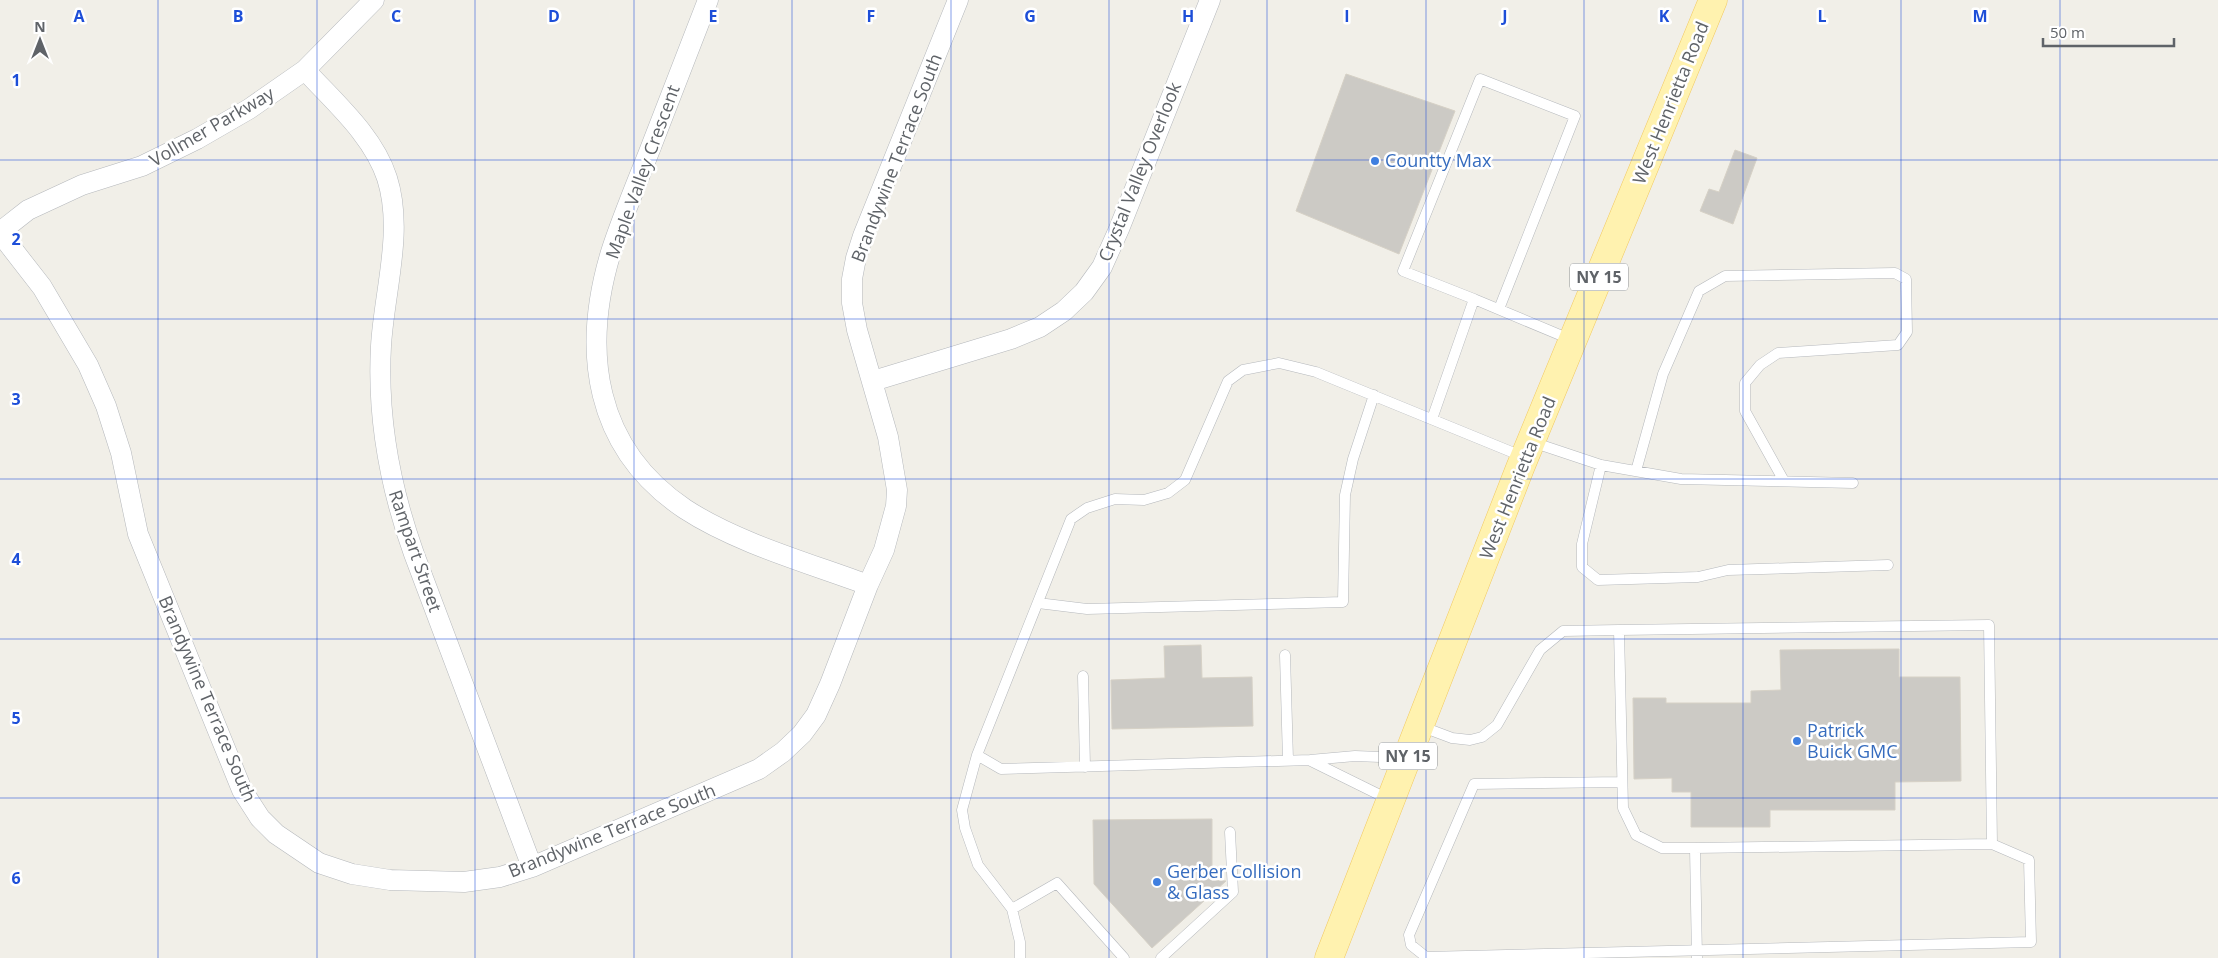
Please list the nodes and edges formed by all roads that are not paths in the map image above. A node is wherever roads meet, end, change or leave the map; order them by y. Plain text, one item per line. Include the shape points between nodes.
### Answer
1 (374, 0) edge
2 (708, 0) edge
3 (958, 0) edge
4 (1210, 0) edge
5 (1713, 0) edge
6 (305, 70) junction
7 (0, 232) edge
8 (1474, 299) junction
9 (1499, 309) junction
10 (1573, 341) junction
11 (873, 381) junction
12 (1374, 395) junction
13 (1432, 419) junction
14 (1528, 450) junction
15 (1600, 465) junction
16 (1636, 471) junction
17 (1784, 481) junction
18 (1853, 483) dead end
19 (1888, 565) dead end
20 (868, 585) junction
21 (1038, 603) junction
22 (1619, 630) junction
23 (1285, 655) dead end
24 (1084, 676) dead end
25 (1420, 726) junction
26 (977, 755) junction
27 (1407, 758) junction
28 (1288, 760) junction
29 (1310, 760) junction
30 (1084, 767) junction
31 (1622, 782) junction
32 (1390, 800) junction
33 (1230, 832) dead end
34 (1992, 844) junction
35 (1695, 848) junction
36 (532, 866) junction
37 (1012, 910) junction
38 (1697, 954) edge
39 (1020, 958) edge
40 (1124, 958) edge
41 (1160, 958) edge
42 (1328, 958) edge

1 - 6 street, Vollmer Parkway
2 - 20 street, Maple Valley Crescent via 611,254 596,338 598,377 605,409 619,440 638,466 661,491 686,509 744,538
3 - 11 street, Brandywine Terrace South via 856,258 852,303
4 - 11 street, Crystal Valley Overlook via 1119,229 1102,267 1084,292 1040,327 1011,340
5 - 10 main road, West Henrietta Road / NY 15
6 - 7 street, Vollmer Parkway via 249,110 198,139 142,166 82,185 28,210
6 - 36 street, Rampart Street via 375,150 387,178 393,211 392,250 380,379 393,488 401,520
7 - 36 street, Brandywine Terrace South via 42,288 88,365 103,398 121,453 138,534 242,790 260,818 276,834 319,863 352,874 390,880 464,882 500,877
8 - 9 lane
8 - 9 lane via 1403,271 1480,78 1575,116
8 - 13 lane
9 - 10 lane
10 - 14 main road, West Henrietta Road / NY 15
11 - 20 street, Brandywine Terrace South via 888,437 897,490 884,550
12 - 13 lane
12 - 21 lane via 1316,372 1279,363 1243,370 1228,381 1185,480 1168,493 1144,500 1115,499 1087,508 1071,519
12 - 21 lane via 1353,458 1345,495 1343,602 1087,609
13 - 14 lane
14 - 15 lane
14 - 25 main road, West Henrietta Road / NY 15
15 - 16 lane
15 - 19 lane via 1582,544 1582,566 1598,580 1698,577 1728,570
16 - 17 lane via 1681,479
16 - 17 lane via 1663,374 1699,291 1725,276 1895,273 1906,279 1907,332 1898,345 1778,354 1760,365 1745,383 1745,411
17 - 18 lane
20 - 36 street, Brandywine Terrace South via 816,715 783,752 759,769
21 - 26 lane
22 - 25 lane via 1563,631 1540,650 1497,725 1482,737 1470,740 1452,738
22 - 31 lane
22 - 34 lane via 1988,625
23 - 28 lane
24 - 30 lane
25 - 27 main road, West Henrietta Road / NY 15
26 - 30 lane via 1001,769
26 - 37 lane via 962,810 965,828 978,865
27 - 29 lane via 1355,756
27 - 32 main road, West Henrietta Road / NY 15
28 - 29 lane
28 - 30 lane
29 - 32 lane
31 - 35 lane via 1622,808 1636,835 1662,848
31 - 38 lane via 1474,784 1409,935 1411,945 1426,957
32 - 42 main road, West Henrietta Road / NY 15
33 - 41 lane via 1233,892
34 - 35 lane
34 - 38 lane via 2029,860 2031,942
35 - 38 lane
37 - 39 lane via 1020,942
37 - 40 lane via 1057,883

